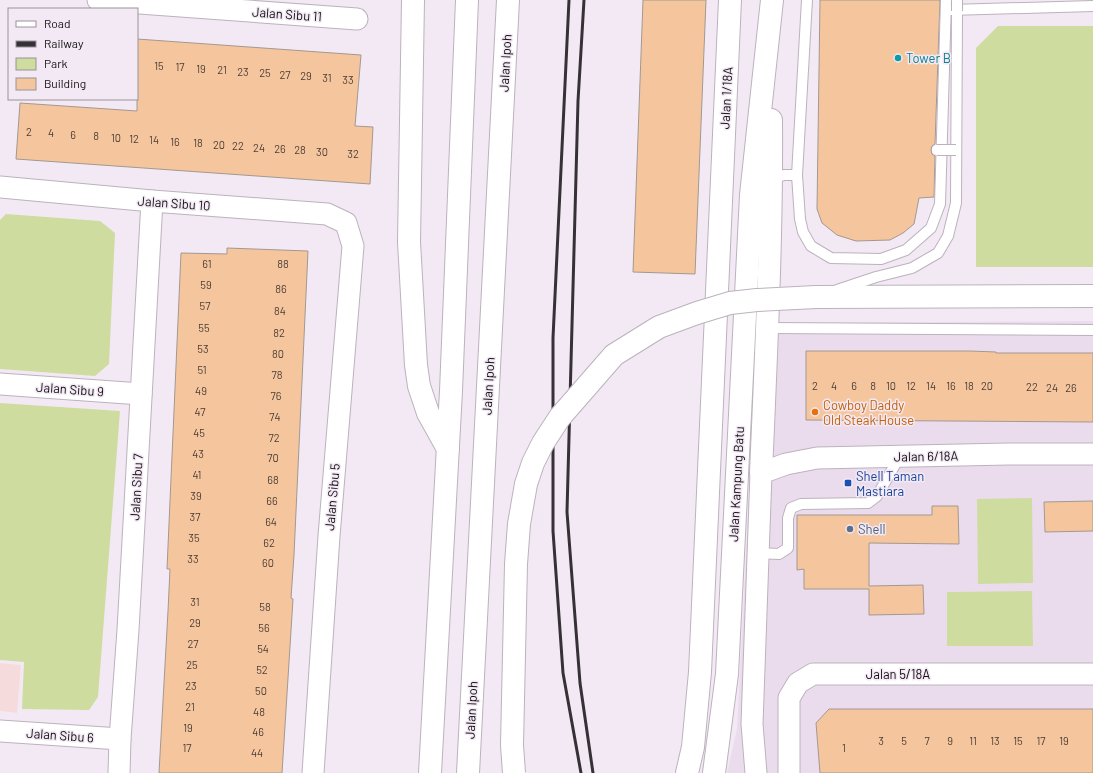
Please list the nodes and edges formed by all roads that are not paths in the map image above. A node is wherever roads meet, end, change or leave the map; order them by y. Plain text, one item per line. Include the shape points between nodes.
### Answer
1 (98, 0) edge
2 (413, 0) edge
3 (467, 0) edge
4 (508, 0) edge
5 (730, 0) edge
6 (807, 0) edge
7 (957, 0) edge
8 (1093, 6) edge
9 (771, 7) edge
10 (944, 7) edge
11 (357, 20) dead end
12 (937, 150) dead end
13 (956, 150) junction
14 (797, 174) junction
15 (771, 179) junction
16 (0, 187) edge
17 (721, 197) joint
18 (152, 201) junction
19 (346, 223) joint
20 (1093, 296) edge
21 (816, 297) junction
22 (767, 328) junction
23 (1093, 330) edge
24 (0, 384) edge
25 (141, 394) junction
26 (448, 449) junction
27 (1093, 454) edge
28 (900, 456) junction
29 (761, 473) junction
30 (758, 553) junction
31 (1093, 674) edge
32 (0, 731) edge
33 (120, 739) junction
34 (119, 773) edge
35 (312, 773) edge
36 (430, 773) edge
37 (468, 773) edge
38 (514, 773) edge
39 (687, 773) edge
40 (714, 773) edge
41 (756, 773) edge
42 (789, 773) edge

1 - 11 street, Jalan Sibu 11
2 - 26 main road via 409,242 416,365 419,386 428,413
3 - 26 main road
4 - 37 main road, Jalan Ipoh
5 - 17 main road, Jalan 1/18A
6 - 14 lane
7 - 13 lane, bridge
8 - 10 lane
9 - 15 main road
9 - 40 main road, Jalan Kampung Batu via 751,195 727,674
10 - 14 lane via 940,204 931,228 906,250 881,259 831,258 811,246 803,232
12 - 13 lane, bridge
13 - 21 lane via 956,203 948,236 938,254 912,268
14 - 15 lane
15 - 22 main road
16 - 18 street, Jalan Sibu 10
17 - 39 main road, Jalan Kampung Batu via 700,672 693,747
18 - 19 street, Jalan Sibu 10 via 327,214
18 - 25 street, Jalan Sibu 7
19 - 35 street, Jalan Sibu 5 via 353,246
20 - 21 main road
21 - 38 main road, bridge via 730,303 659,327 614,354 560,417 543,443 526,484 516,564 512,745
22 - 23 lane
22 - 29 main road
24 - 25 street, Jalan Sibu 9
25 - 33 street, Jalan Sibu 7
26 - 36 main road
27 - 28 street, Jalan 6/18A
28 - 29 street, Jalan 6/18A via 817,458 786,464
28 - 30 lane via 878,496 868,503 801,504 791,508 788,518 788,548 779,554
29 - 30 street
30 - 41 street via 752,724
31 - 42 street, Jalan 5/18A via 814,674 798,683 789,698
32 - 33 street, Jalan Sibu 6
33 - 34 street, Jalan Sibu 7

